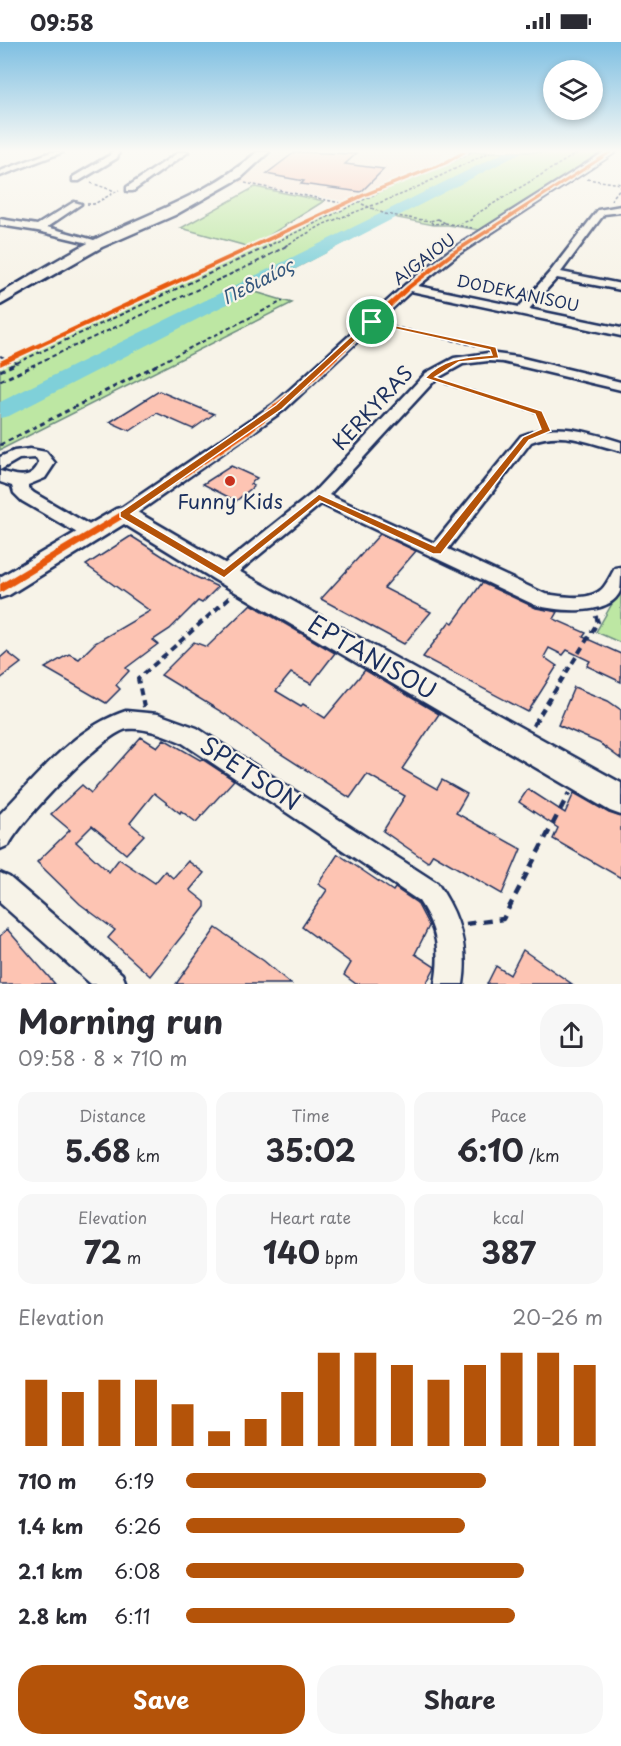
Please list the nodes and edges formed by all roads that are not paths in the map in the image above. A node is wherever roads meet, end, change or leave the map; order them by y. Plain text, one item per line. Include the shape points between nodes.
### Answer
1 (200, 196) edge
2 (543, 196) edge
3 (77, 204) road end
4 (621, 209) edge
5 (3, 225) edge
6 (39, 228) junction
7 (98, 244) junction
8 (554, 274) junction
9 (409, 287) junction
10 (621, 287) edge
11 (0, 300) edge
12 (522, 310) junction
13 (621, 332) edge
14 (621, 386) edge
15 (621, 447) edge
16 (0, 465) edge
17 (0, 476) edge
18 (20, 481) junction
19 (319, 497) junction
20 (124, 514) junction
21 (92, 534) junction
22 (437, 551) junction
23 (621, 573) edge
24 (234, 580) junction
25 (0, 589) edge
26 (621, 800) edge
27 (0, 837) edge
28 (0, 886) edge
29 (112, 984) edge
30 (449, 984) edge

1 - 7 street
2 - 9 street, AIGAIOU
3 - 6 street
4 - 8 street via 601,212
5 - 6 street
6 - 7 street
7 - 11 street
8 - 10 street
8 - 12 street
9 - 12 street, DODEKANISOU
9 - 20 street, AIGAIOU via 279,407
12 - 13 street, DODEKANISOU
14 - 19 street, KERKYRAS via 496,357 457,360 429,378
15 - 22 street via 578,433 538,432 526,439
16 - 18 street via 10,457 26,453 45,458 42,473
17 - 18 street
18 - 21 street via 20,489 28,497
19 - 22 street
19 - 24 street, KERKYRAS
20 - 21 street, AIGAIOU
20 - 24 street, EPTANISOU
21 - 25 street, AIGAIOU
22 - 23 street via 542,600 561,604 591,601 608,594
24 - 26 street, EPTANISOU
27 - 30 street, SPETSON via 5,826 95,735 125,720 165,725 189,735 428,892 443,913 447,927 453,966
28 - 29 street

